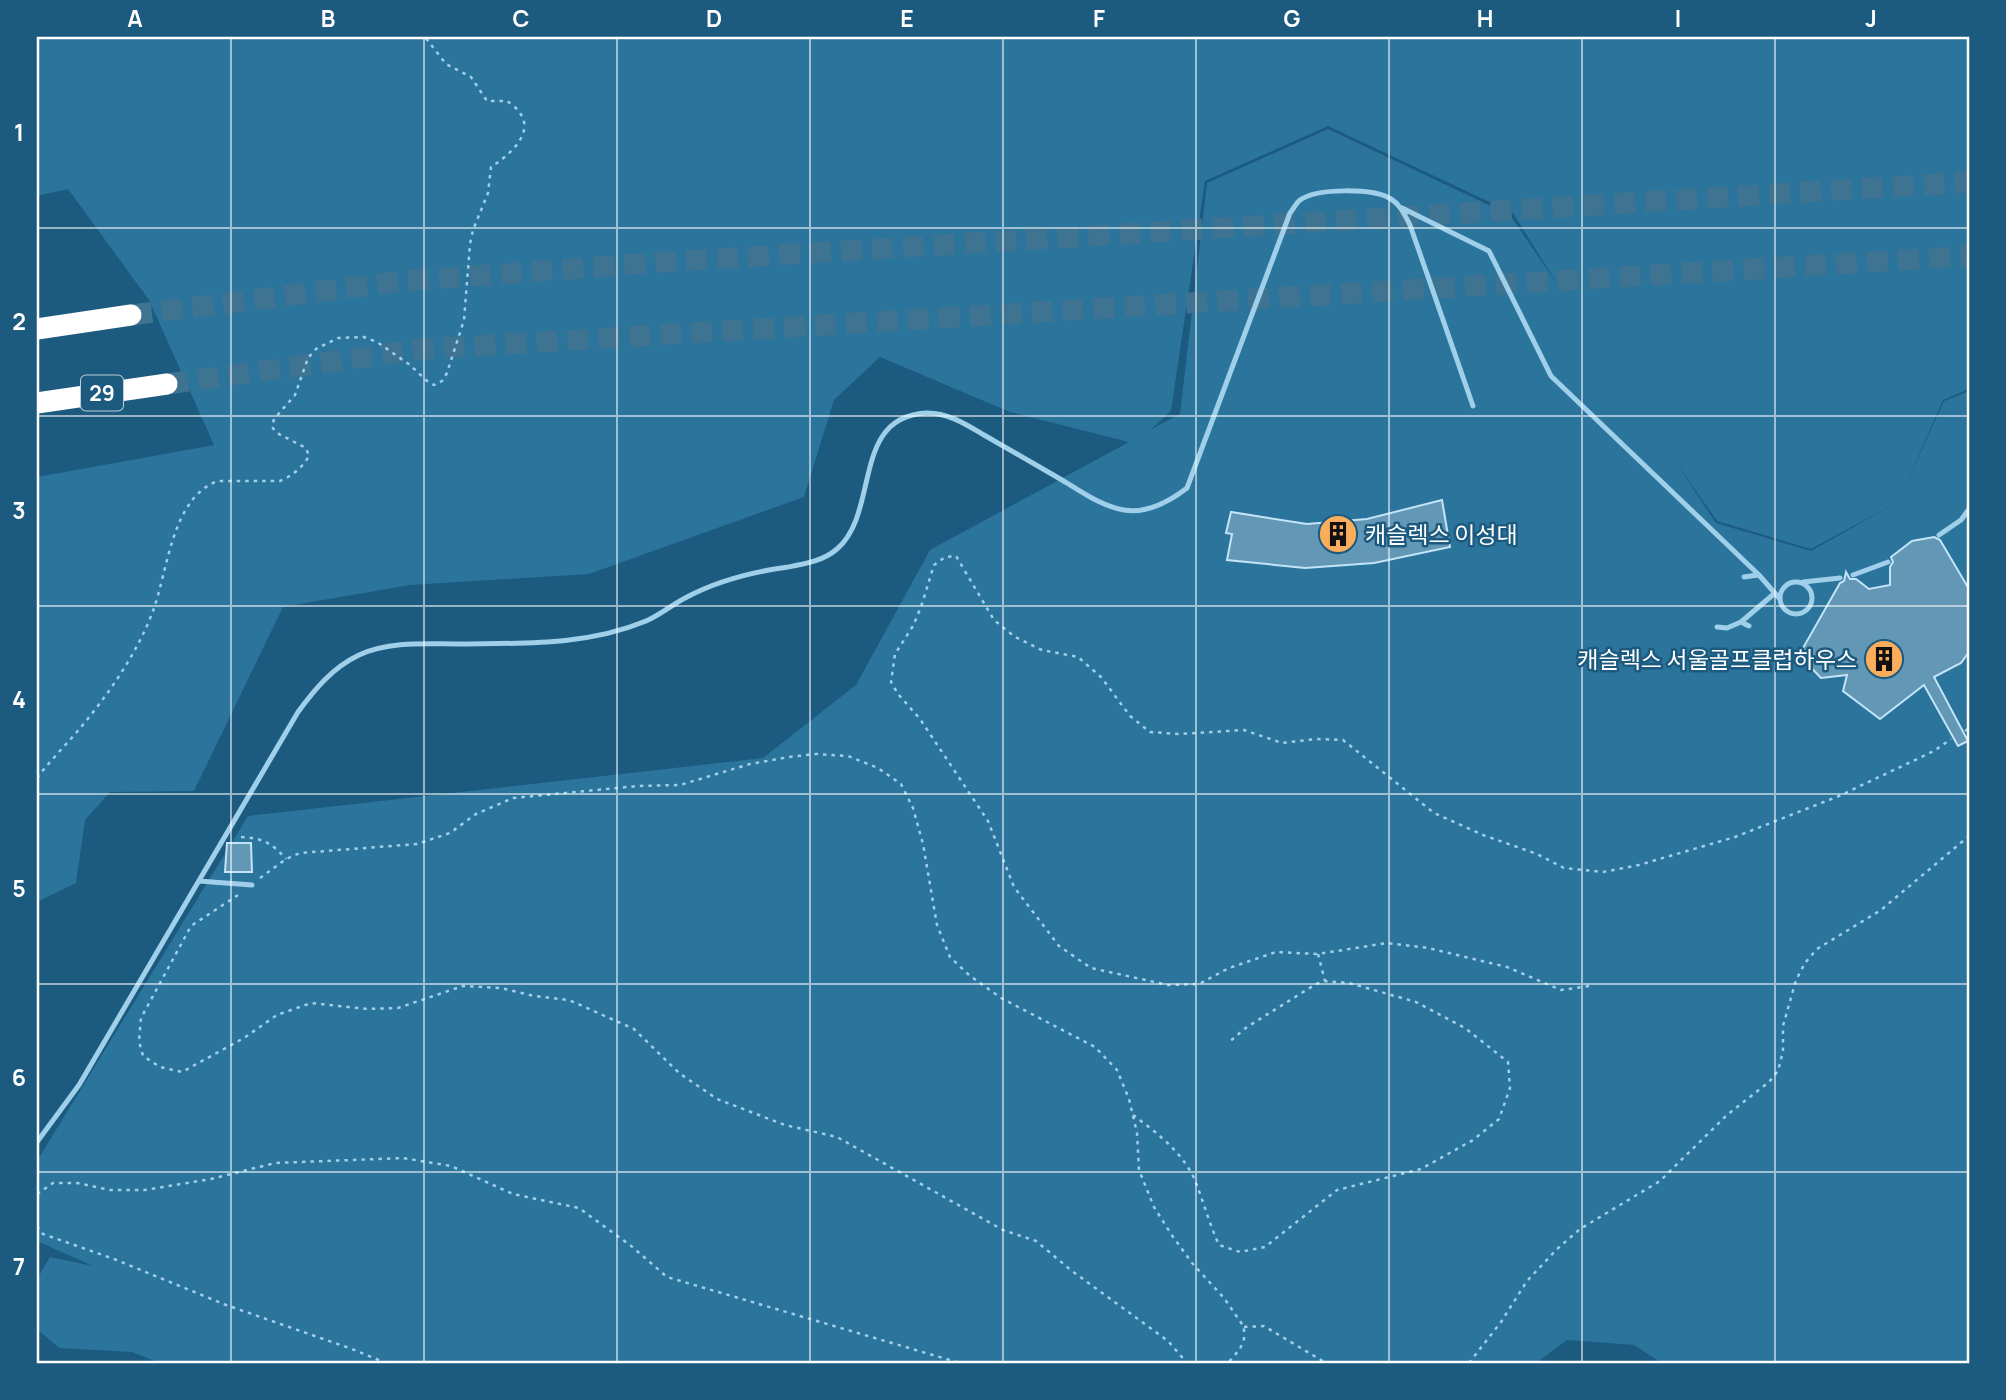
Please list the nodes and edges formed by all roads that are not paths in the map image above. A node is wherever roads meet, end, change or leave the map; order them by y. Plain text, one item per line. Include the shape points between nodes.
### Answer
1 (1401, 208) junction
2 (131, 315) tunnel mouth
3 (37, 330) edge
4 (167, 384) tunnel mouth
5 (37, 402) edge
6 (1473, 406) dead end
7 (1969, 509) edge
8 (1938, 535) dead end
9 (1888, 562) dead end
10 (1759, 575) junction
11 (1853, 575) dead end
12 (1744, 577) dead end
13 (1840, 578) dead end
14 (1799, 583) junction
15 (1775, 593) junction
16 (1780, 599) junction
17 (1741, 622) junction
18 (1749, 626) dead end
19 (1717, 627) dead end
20 (199, 881) junction
21 (252, 884) road end
22 (37, 1142) edge

1 - 6 lane
1 - 10 lane via 1489,251 1551,376
1 - 20 lane via 1389,198 1348,190 1300,200 1290,213 1187,488 1170,501 1126,510 1100,502 966,424 939,414 903,419 877,442 850,533 838,549 822,559 725,580 619,632 547,643 405,644 378,648 336,669 298,712
2 - 3 highway
4 - 5 highway, 29
7 - 8 lane
9 - 11 lane
10 - 12 lane
10 - 15 lane
13 - 14 lane
14 - 16 lane via 1785,587
14 - 16 lane via 1811,593 1805,612 1790,613
15 - 16 lane
15 - 17 lane
17 - 18 lane
17 - 19 lane
20 - 21 lane
20 - 22 lane via 79,1085

